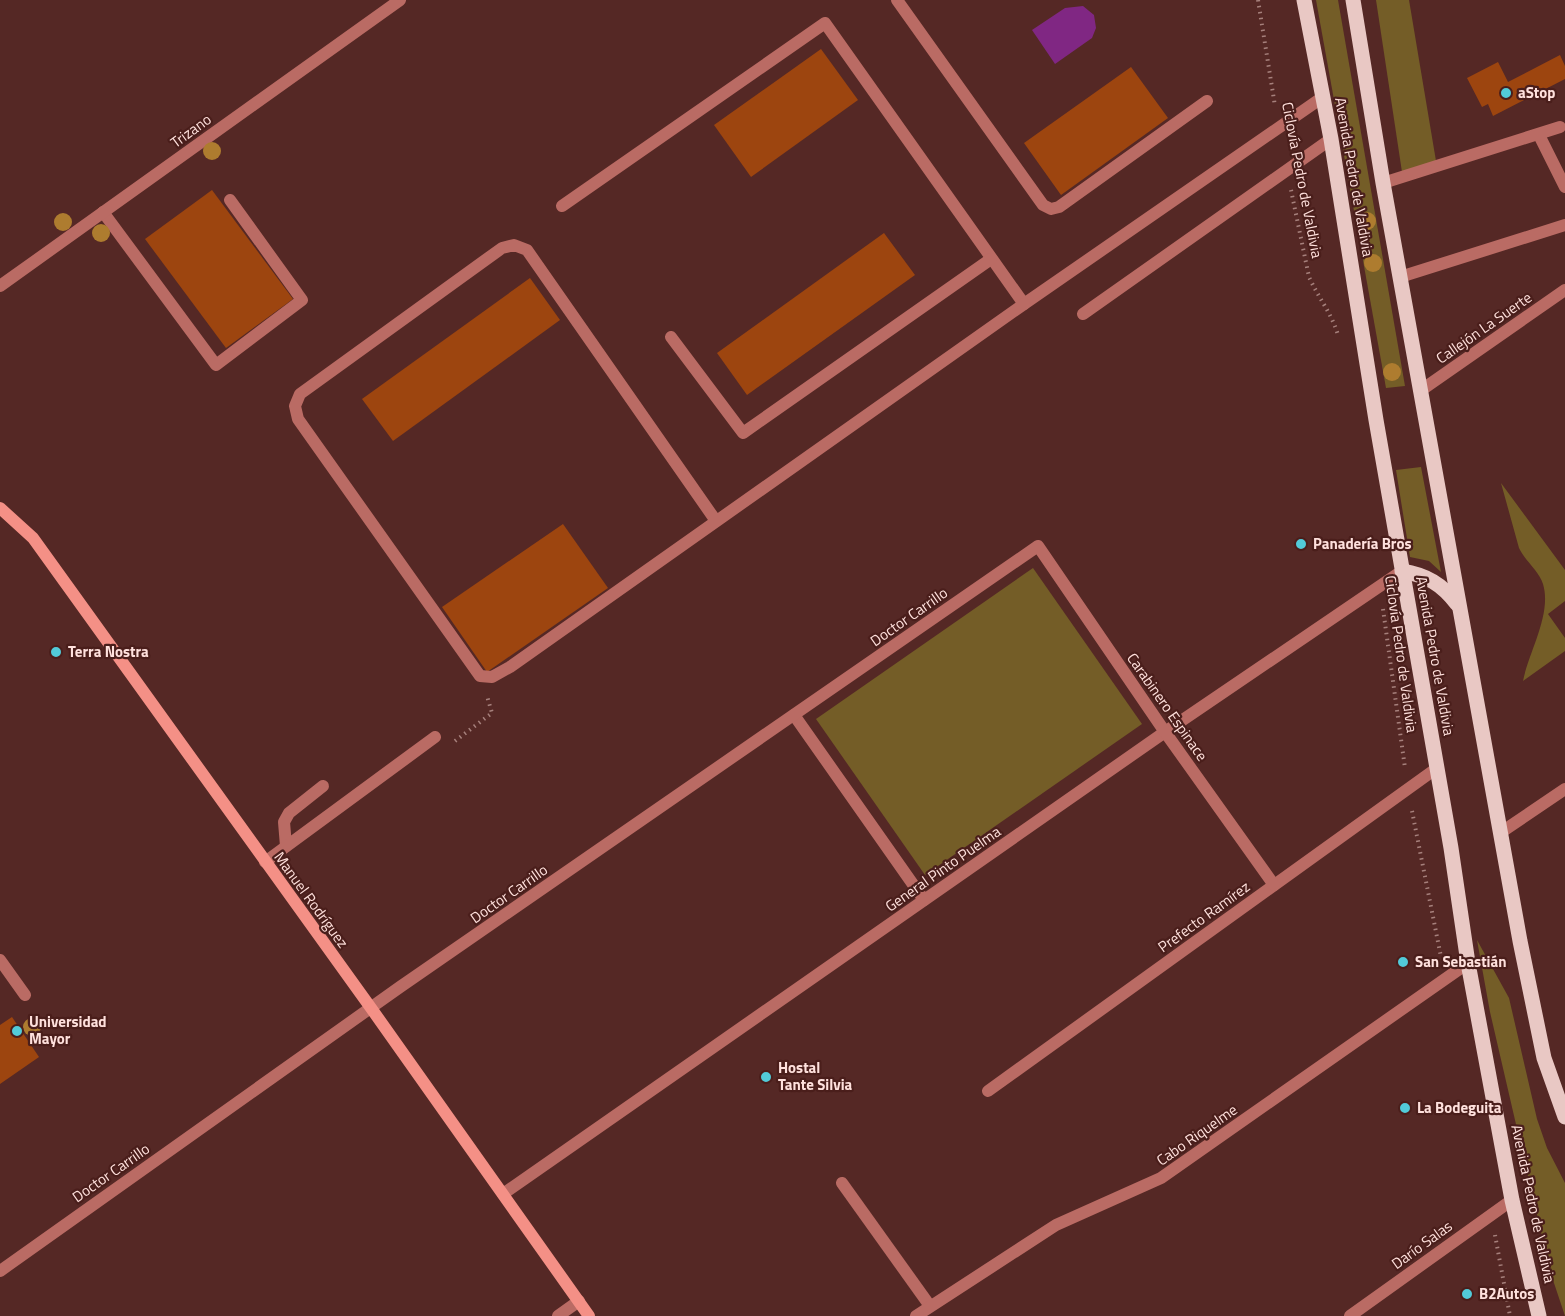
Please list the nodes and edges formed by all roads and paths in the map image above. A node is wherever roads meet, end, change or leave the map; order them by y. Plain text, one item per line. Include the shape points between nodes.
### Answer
1 (400, 0) edge
2 (897, 0) edge
3 (1258, 0) edge
4 (1304, 0) edge
5 (1353, 0) edge
6 (1323, 97) junction
7 (1207, 101) dead end
8 (1279, 126) junction
9 (1560, 127) dead end
10 (1539, 135) junction
11 (1330, 139) junction
12 (1287, 170) junction
13 (1383, 183) junction
14 (1565, 187) edge
15 (230, 200) dead end
16 (562, 206) dead end
17 (103, 212) junction
18 (1565, 225) edge
19 (991, 259) junction
20 (1400, 276) junction
21 (0, 286) edge
22 (1565, 290) edge
23 (1024, 304) junction
24 (1083, 314) dead end
25 (1338, 335) dead end
26 (671, 337) dead end
27 (1420, 391) junction
28 (0, 507) edge
29 (716, 521) junction
30 (1038, 546) joint
31 (1402, 571) junction
32 (1380, 586) junction
33 (1459, 606) junction
34 (794, 715) junction
35 (1166, 732) junction
36 (435, 737) dead end
37 (1437, 768) junction
38 (323, 786) dead end
39 (1408, 788) junction
40 (1565, 789) edge
41 (1500, 832) junction
42 (286, 846) junction
43 (265, 862) junction
44 (1274, 885) junction
45 (924, 900) junction
46 (0, 960) edge
47 (1468, 963) junction
48 (1446, 978) junction
49 (25, 995) dead end
50 (371, 1008) junction
51 (988, 1091) dead end
52 (1565, 1117) edge
53 (842, 1184) dead end
54 (503, 1194) junction
55 (1512, 1200) junction
56 (1491, 1214) junction
57 (0, 1271) edge
58 (579, 1301) junction
59 (930, 1306) junction
60 (558, 1316) edge
61 (590, 1316) edge
62 (916, 1316) edge
63 (1350, 1316) edge
64 (1510, 1316) edge
65 (1539, 1316) edge

1 - 17 street, Trizano
2 - 7 street via 1043,205 1051,209
3 - 8 path, Ciclovía Pedro de Valdivia
4 - 6 main road, Avenida Pedro de Valdivia
5 - 13 main road, Avenida Pedro de Valdivia
6 - 8 street
6 - 11 main road, Avenida Pedro de Valdivia
8 - 23 street
9 - 10 street
10 - 13 street
10 - 14 street
11 - 12 street
11 - 31 main road, Avenida Pedro de Valdivia
12 - 24 street
12 - 25 path, Ciclovía Pedro de Valdivia via 1309,277
13 - 20 main road, Avenida Pedro de Valdivia
15 - 17 street via 302,300 216,365
16 - 19 street via 825,23
17 - 21 street, Trizano
18 - 20 street
19 - 23 street
19 - 26 street via 743,433
20 - 27 main road, Avenida Pedro de Valdivia
22 - 27 street, Callejón La Suerte
23 - 29 street
27 - 33 main road, Avenida Pedro de Valdivia
28 - 43 street, Manuel Rodríguez via 33,538
29 - 29 street via 510,667 492,677 480,676 298,419 295,406 300,394 502,248 514,245 527,250
30 - 34 street, Doctor Carrillo
30 - 35 street, Carabinero Espinace
31 - 32 street, General Pinto Puelma
31 - 33 main road via 1439,584
31 - 37 main road, Avenida Pedro de Valdivia
32 - 35 street, General Pinto Puelma
32 - 39 path, Ciclovía Pedro de Valdivia
33 - 41 main road, Avenida Pedro de Valdivia
34 - 45 street
34 - 50 street, Doctor Carrillo
35 - 44 street, Carabinero Espinace
35 - 45 street, General Pinto Puelma
36 - 42 street
37 - 39 street, Prefecto Ramírez
37 - 47 main road, Avenida Pedro de Valdivia
38 - 42 street via 289,813 284,822
39 - 44 street, Prefecto Ramírez
39 - 48 path, Ciclovía Pedro de Valdivia
40 - 41 street
41 - 52 main road, Avenida Pedro de Valdivia via 1544,1058
42 - 43 street
43 - 50 street, Manuel Rodríguez
44 - 51 street, Prefecto Ramírez
45 - 54 street, General Pinto Puelma
46 - 49 street
47 - 48 street, Cabo Riquelme
47 - 55 main road, Avenida Pedro de Valdivia
48 - 59 street, Cabo Riquelme via 1161,1178 1056,1225
50 - 54 street, Manuel Rodríguez
50 - 57 street, Doctor Carrillo
53 - 59 street
54 - 58 street, Manuel Rodríguez
55 - 56 street, Darío Salas
55 - 65 main road, Avenida Pedro de Valdivia
56 - 63 street, Darío Salas
56 - 64 path
58 - 60 street
58 - 61 street, Manuel Rodríguez
59 - 62 street, Cabo Riquelme

